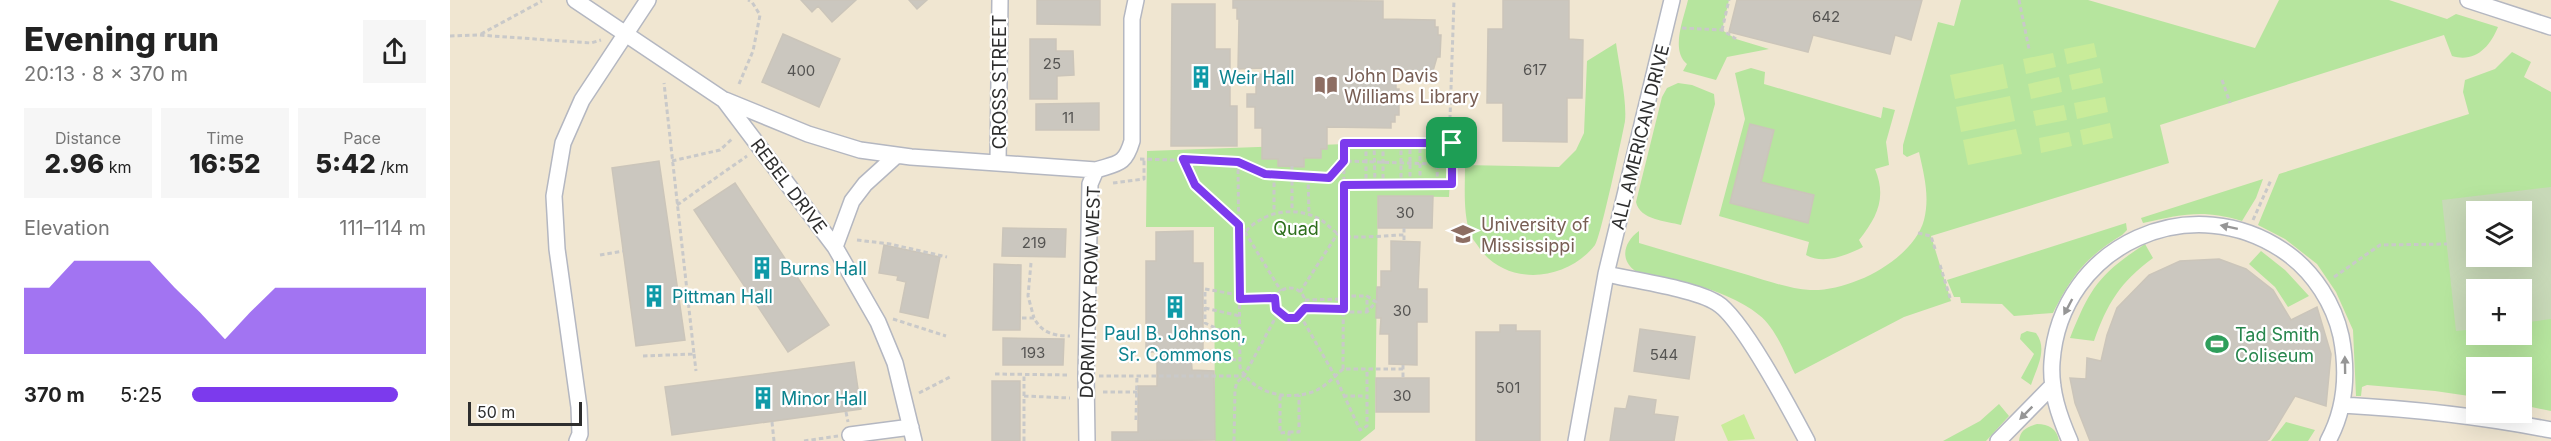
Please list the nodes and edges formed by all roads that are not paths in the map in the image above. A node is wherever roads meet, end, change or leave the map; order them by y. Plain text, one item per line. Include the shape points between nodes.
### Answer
1 (575, 0) edge
2 (648, 0) edge
3 (999, 0) edge
4 (1136, 0) edge
5 (1672, 0) edge
6 (2468, 0) edge
7 (2551, 27) edge
8 (627, 34) junction
9 (724, 100) junction
10 (897, 155) junction
11 (998, 163) junction
12 (1096, 170) junction
13 (835, 247) junction
14 (1606, 274) junction
15 (2053, 384) junction
16 (2342, 405) junction
17 (2551, 430) edge
18 (912, 434) edge
19 (849, 435) road end
20 (577, 441) edge
21 (1087, 441) edge
22 (1576, 441) edge
23 (1807, 441) edge
24 (1998, 441) edge
25 (2070, 441) edge
26 (2328, 441) edge

1 - 8 street, REBEL DRIVE
2 - 8 street
3 - 11 street, CROSS STREET
4 - 12 street via 1132,19 1132,141 1128,156
5 - 14 street, ALL AMERICAN DRIVE
6 - 7 street
8 - 9 street, REBEL DRIVE
8 - 20 street via 582,100 563,143 554,196 557,249 579,407
9 - 10 street, DORMITORY ROW WEST via 808,134 860,150
9 - 13 street, REBEL DRIVE
10 - 11 street, DORMITORY ROW WEST
10 - 13 street via 852,201
11 - 12 street, DORMITORY ROW WEST
12 - 21 street, DORMITORY ROW WEST via 1090,184
13 - 18 street, REBEL DRIVE via 878,322 895,363
14 - 22 street, ALL AMERICAN DRIVE
14 - 23 street via 1695,294 1717,303 1737,322
16 -> 15 street via 2346,362 2337,320 2317,283 2273,243 2246,231 2211,223 2175,225 2140,235 2107,256 2080,284 2061,319 2052,363
15 -> 24 street
15 - 25 street via 2059,415
16 - 17 street via 2415,408
16 - 26 street
18 - 19 street

